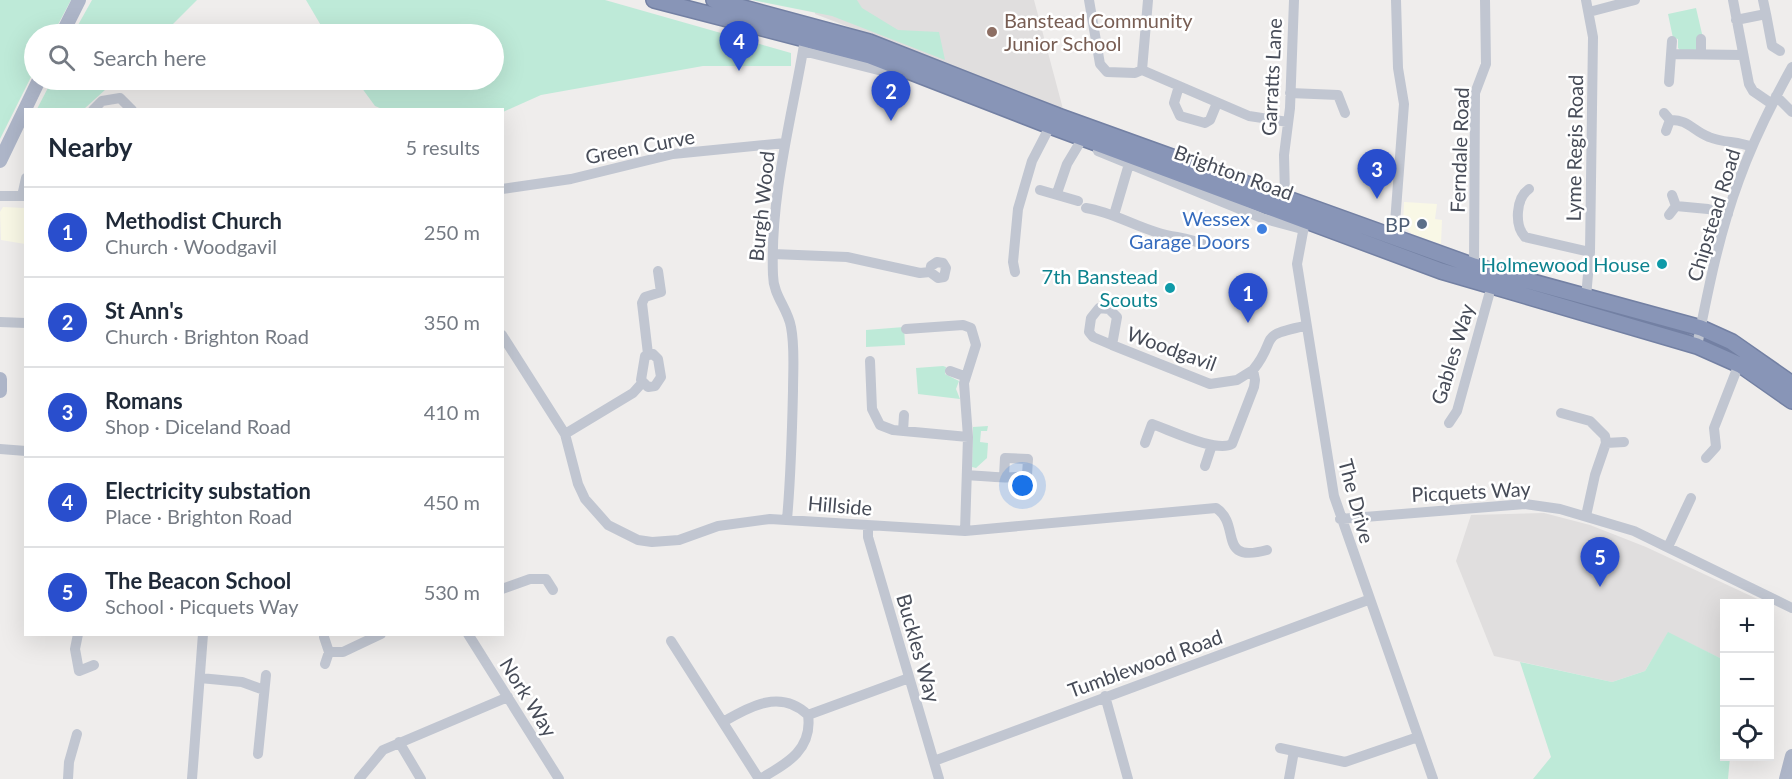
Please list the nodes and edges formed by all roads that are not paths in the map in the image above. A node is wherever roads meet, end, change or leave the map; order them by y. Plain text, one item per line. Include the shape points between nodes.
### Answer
1 (80, 0) edge
2 (654, 0) edge
3 (714, 0) edge
4 (1089, 0) edge
5 (1148, 0) edge
6 (1294, 0) edge
7 (1396, 0) edge
8 (1485, 0) edge
9 (1586, 0) edge
10 (1635, 0) edge
11 (1733, 0) edge
12 (1763, 0) edge
13 (1589, 12) junction
14 (1766, 14) junction
15 (1736, 20) junction
16 (67, 24) edge
17 (1701, 39) dead end
18 (1672, 41) dead end
19 (804, 44) junction
20 (1780, 51) dead end
21 (1671, 54) junction
22 (1701, 54) junction
23 (1743, 55) junction
24 (1792, 67) edge
25 (1142, 70) junction
26 (1669, 82) dead end
27 (1179, 86) junction
28 (34, 90) edge
29 (1290, 93) junction
30 (1774, 100) junction
31 (1217, 103) junction
32 (25, 108) edge
33 (95, 108) edge
34 (130, 108) edge
35 (24, 111) edge
36 (1792, 112) edge
37 (1345, 113) dead end
38 (1288, 122) junction
39 (1666, 131) dead end
40 (1047, 132) junction
41 (785, 143) junction
42 (1079, 144) junction
43 (1752, 147) junction
44 (0, 160) edge
45 (1129, 164) junction
46 (504, 189) edge
47 (1529, 189) dead end
48 (1040, 190) dead end
49 (1057, 193) junction
50 (1280, 194) junction
51 (1672, 195) dead end
52 (0, 196) edge
53 (24, 196) edge
54 (1728, 214) junction
55 (1114, 215) junction
56 (1303, 225) junction
57 (1392, 243) junction
58 (1205, 245) dead end
59 (1590, 252) junction
60 (773, 255) junction
61 (1474, 266) junction
62 (658, 271) dead end
63 (930, 272) dead end
64 (1015, 272) dead end
65 (1489, 295) dead end
66 (1586, 297) junction
67 (0, 322) edge
68 (24, 323) edge
69 (1305, 326) junction
70 (1701, 328) junction
71 (906, 329) dead end
72 (504, 338) edge
73 (1112, 345) dead end
74 (1697, 346) junction
75 (648, 354) junction
76 (870, 361) dead end
77 (1737, 369) dead end
78 (1253, 370) junction
79 (950, 371) dead end
80 (964, 376) junction
81 (0, 379) edge
82 (642, 383) junction
83 (1792, 384) edge
84 (0, 391) edge
85 (1792, 401) edge
86 (1561, 413) dead end
87 (904, 415) dead end
88 (1449, 423) dead end
89 (903, 431) junction
90 (565, 434) junction
91 (968, 437) junction
92 (1624, 441) dead end
93 (1606, 442) junction
94 (1145, 443) dead end
95 (1216, 446) junction
96 (0, 449) edge
97 (24, 451) edge
98 (1706, 458) dead end
99 (1205, 466) dead end
100 (967, 475) junction
101 (1004, 476) dead end
102 (1691, 498) dead end
103 (1586, 516) junction
104 (787, 519) junction
105 (1340, 519) junction
106 (868, 526) junction
107 (965, 531) junction
108 (1668, 547) junction
109 (1267, 550) dead end
110 (504, 588) edge
111 (553, 590) dead end
112 (1368, 600) junction
113 (1792, 608) edge
114 (78, 636) edge
115 (203, 636) edge
116 (377, 636) edge
117 (469, 636) edge
118 (324, 637) dead end
119 (671, 641) dead end
120 (329, 652) junction
121 (325, 664) dead end
122 (94, 665) dead end
123 (79, 671) junction
124 (266, 675) dead end
125 (200, 678) junction
126 (909, 678) junction
127 (83, 682) dead end
128 (264, 690) junction
129 (1105, 696) junction
130 (508, 697) junction
131 (808, 715) junction
132 (723, 722) junction
133 (78, 734) dead end
134 (1418, 736) junction
135 (399, 742) junction
136 (1280, 748) dead end
137 (1294, 751) junction
138 (258, 754) dead end
139 (1792, 756) edge
140 (934, 761) junction
141 (68, 779) edge
142 (192, 779) edge
143 (359, 779) edge
144 (421, 779) edge
145 (559, 779) edge
146 (759, 779) edge
147 (939, 779) edge
148 (1128, 779) edge
149 (1289, 779) edge
150 (1433, 779) edge
151 (1786, 779) edge

1 - 16 main road
2 - 19 highway, Brighton Road
3 - 50 highway, Brighton Road via 869,42 1058,116
4 - 25 street via 1103,69 1110,74
5 - 25 street
6 - 29 street, Garratts Lane
7 - 57 street via 1398,68 1404,104
8 - 61 street, Ferndale Road via 1486,59 1475,93
9 - 13 street, Lyme Regis Road
10 - 13 street
11 - 15 street
12 - 14 street
13 - 59 street, Lyme Regis Road via 1593,37
14 - 15 street
14 - 20 street via 1772,46
15 - 23 street
17 - 22 street
18 - 21 street
19 - 40 street, Brighton Road via 889,71
19 - 41 street, Burgh Wood
19 - 56 highway, Brighton Road via 870,56
21 - 22 street
21 - 26 street
22 - 23 street
23 - 30 street via 1753,91
24 - 30 street, Chipstead Road
25 - 27 street
27 - 31 street
27 - 31 street via 1174,103 1180,116 1205,123
28 - 32 main road
29 - 37 street via 1338,95
29 - 38 street, Garratts Lane
30 - 36 street
30 - 43 street, Chipstead Road
31 - 38 street via 1249,116
33 - 34 street via 102,101 116,98
35 - 44 main road
38 - 50 street, Garratts Lane
39 - 43 street via 1667,116 1687,122 1710,138
40 - 42 street, Brighton Road
40 - 64 street via 1032,161 1018,209
41 - 46 street, Green Curve via 673,154 571,179
41 - 60 street, Burgh Wood
42 - 45 street, Brighton Road
42 - 49 street
43 - 54 street, Chipstead Road
45 - 55 street
45 - 56 street, Brighton Road via 1262,218
47 - 59 street via 1519,206 1525,237
48 - 49 street
49 - 55 street
50 - 57 highway via 1281,204 1376,241
51 - 54 street via 1672,211 1708,209
52 - 53 street
54 - 70 street, Chipstead Road
55 - 58 street via 1165,234 1187,232
56 - 57 highway, Brighton Road
56 - 69 street, The Drive via 1297,264
57 - 61 highway, Brighton Road
57 - 74 highway, Brighton Road via 1441,271
59 - 66 street, Lyme Regis Road
60 - 63 street via 826,255
60 - 104 street, Burgh Wood via 773,278 791,325 794,365
61 - 66 highway, Brighton Road
62 - 75 street via 661,292 645,297 642,303
65 - 88 street, Gables Way via 1457,411
66 - 70 highway, Brighton Road
67 - 68 street
69 - 78 street via 1272,335
69 - 105 street, The Drive
70 - 74 street, Chipstead Road
70 - 83 highway, Brighton Road via 1732,342
71 - 80 street via 963,325 971,328 976,345
72 - 90 street, Hillside
73 - 78 street, Woodgavil via 1210,384 1237,380
74 - 85 highway, Brighton Road via 1743,366
75 - 82 street via 643,362
75 - 82 street via 658,359 661,377 655,386
76 - 89 street via 875,419 887,428
77 - 98 street via 1714,428 1716,447
78 - 95 street via 1256,380 1236,438 1227,447
79 - 80 street
80 - 91 street
81 - 84 main road
82 - 90 street via 633,393
86 - 93 street via 1596,424
87 - 89 street
89 - 91 street
90 - 104 street, Hillside via 585,499 599,518 628,537 666,542 737,522
91 - 100 street
92 - 93 street
93 - 103 street
94 - 95 street via 1152,424
95 - 99 street
96 - 97 street
100 - 101 street
100 - 107 street
102 - 108 street
103 - 105 street, Picquets Way via 1525,504
103 - 108 street, Picquets Way
104 - 106 street, Hillside
105 - 112 street, The Drive
106 - 107 street, Hillside
106 - 126 street, Buckles Way
107 - 109 street, Hillside via 1216,508 1240,552 1250,555
108 - 113 street, Picquets Way
110 - 111 street via 539,578 546,579
112 - 129 street, Tumblewood Road
112 - 134 street, The Drive
114 - 123 street via 75,649
115 - 125 street
116 - 120 street via 343,652
117 - 130 street, Nork Way
118 - 120 street
119 - 132 street
120 - 121 street
122 - 123 street
123 - 127 street
124 - 128 street
125 - 128 street via 242,682
125 - 142 street
126 - 131 street
126 - 140 street, Buckles Way
128 - 138 street
129 - 140 street, Tumblewood Road
129 - 148 street
130 - 135 street
130 - 145 street, Nork Way
131 - 132 street via 788,703 769,701
131 - 146 street via 807,735 795,758
132 - 146 street
133 - 141 street
134 - 137 street via 1345,762
134 - 150 street, The Drive
135 - 143 street via 378,755
135 - 144 street
136 - 137 street
137 - 149 street
139 - 151 main road
140 - 147 street, Buckles Way

